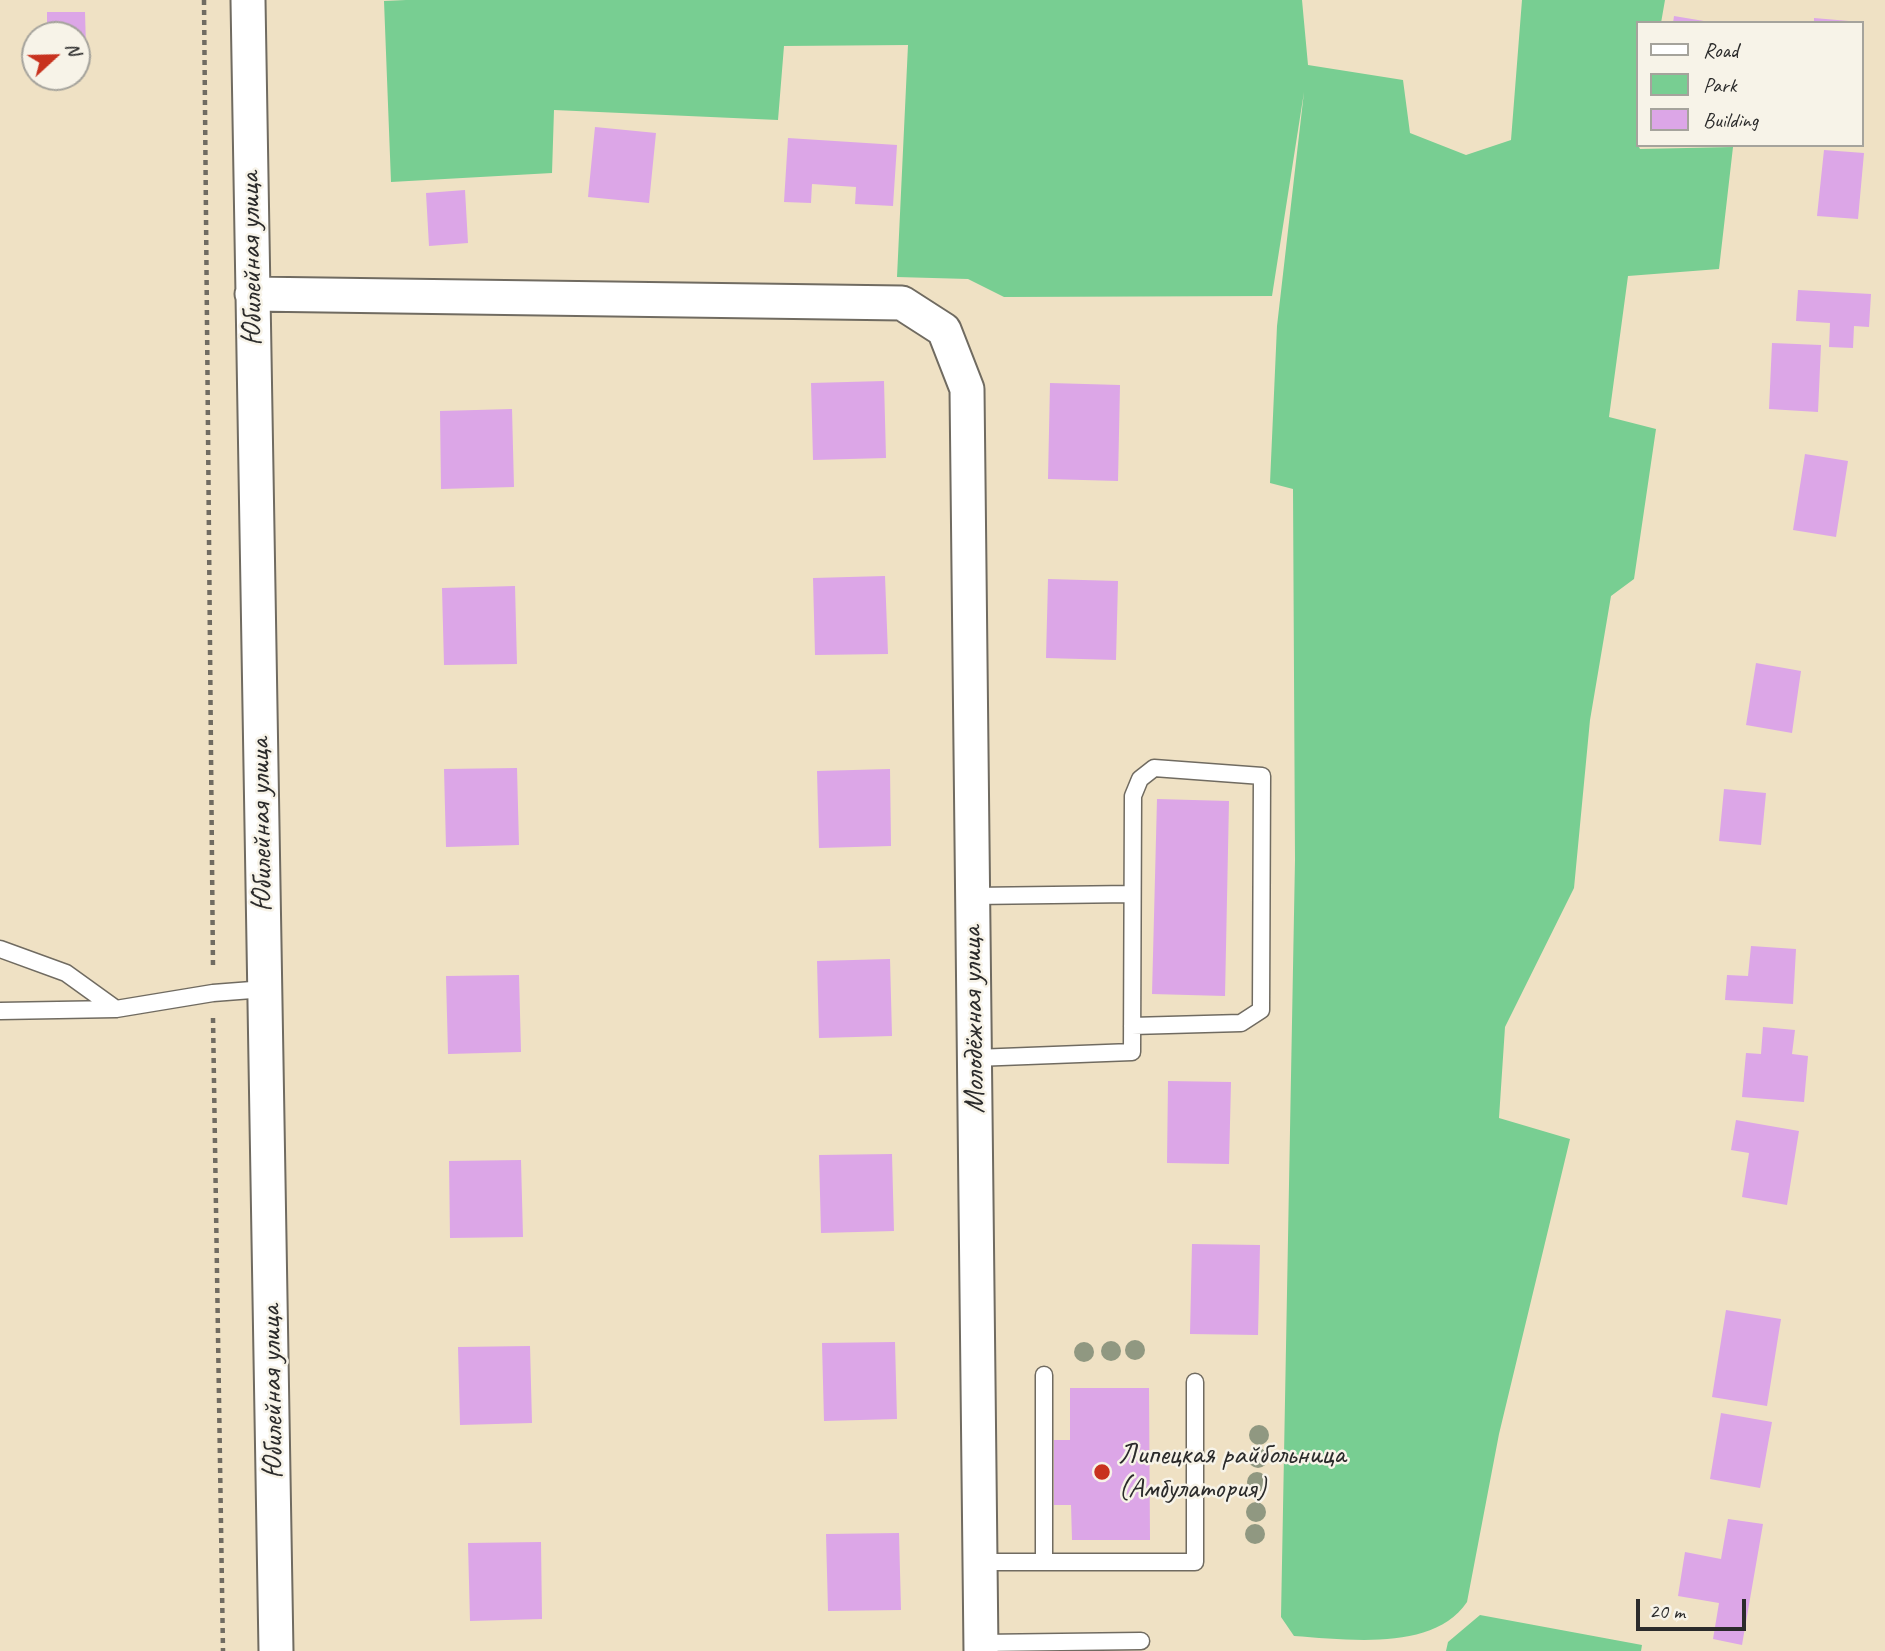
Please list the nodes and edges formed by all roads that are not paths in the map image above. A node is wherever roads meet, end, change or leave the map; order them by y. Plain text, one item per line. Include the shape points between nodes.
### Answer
1 (248, 0) edge
2 (252, 294) junction
3 (1132, 894) junction
4 (973, 896) junction
5 (0, 949) edge
6 (265, 989) junction
7 (116, 1009) junction
8 (0, 1011) edge
9 (1132, 1027) junction
10 (975, 1058) junction
11 (1044, 1375) dead end
12 (1195, 1382) dead end
13 (980, 1562) junction
14 (1044, 1562) junction
15 (1141, 1641) dead end
16 (981, 1647) edge
17 (276, 1651) edge

1 - 2 street, Юбилейная улица
2 - 4 street, Молодёжная улица via 902,303 944,330 967,389
2 - 6 street, Юбилейная улица
3 - 4 lane
3 - 9 lane
3 - 9 lane via 1133,796 1140,779 1154,768 1262,776 1261,1010 1241,1023
4 - 10 street, Молодёжная улица
5 - 7 lane via 66,973
6 - 7 lane
6 - 17 street, Юбилейная улица
7 - 8 lane
9 - 10 lane via 1132,1052
10 - 13 street, Молодёжная улица
11 - 14 lane
12 - 14 lane via 1195,1562
13 - 14 lane
13 - 16 street, Молодёжная улица
15 - 16 lane

